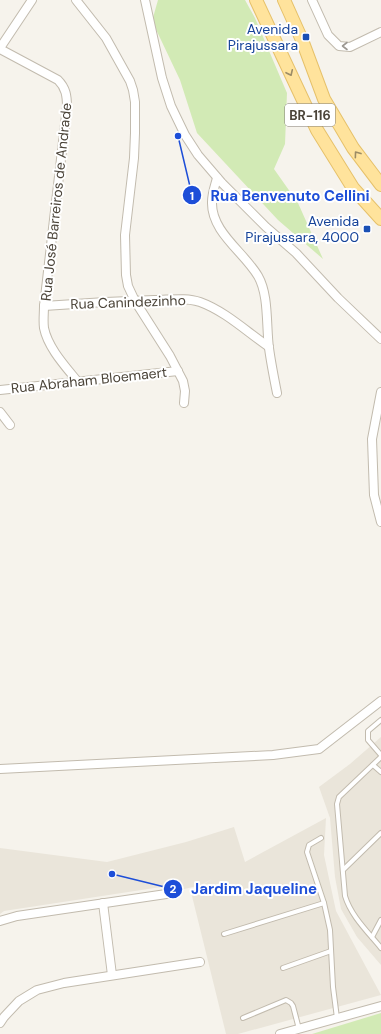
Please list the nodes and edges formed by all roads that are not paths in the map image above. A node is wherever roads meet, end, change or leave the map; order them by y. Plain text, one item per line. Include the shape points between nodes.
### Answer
1 (32, 0) edge
2 (76, 0) edge
3 (145, 0) edge
4 (256, 0) edge
5 (284, 0) edge
6 (312, 0) edge
7 (381, 32) edge
8 (0, 49) edge
9 (217, 178) junction
10 (381, 185) edge
11 (381, 219) edge
12 (135, 301) junction
13 (44, 306) junction
14 (381, 339) edge
15 (269, 347) junction
16 (178, 371) junction
17 (78, 382) junction
18 (0, 390) edge
19 (277, 392) dead end
20 (381, 392) edge
21 (184, 403) dead end
22 (0, 412) edge
23 (10, 425) dead end
24 (381, 522) edge
25 (381, 701) edge
26 (381, 720) edge
27 (381, 756) edge
28 (374, 764) junction
29 (0, 769) edge
30 (381, 772) edge
31 (381, 833) edge
32 (321, 838) dead end
33 (343, 870) junction
34 (172, 893) dead end
35 (103, 903) junction
36 (324, 903) junction
37 (381, 920) edge
38 (0, 921) edge
39 (224, 934) dead end
40 (372, 937) junction
41 (381, 948) edge
42 (331, 951) junction
43 (200, 962) dead end
44 (283, 968) dead end
45 (112, 975) junction
46 (381, 1006) edge
47 (242, 1018) dead end
48 (337, 1018) junction
49 (0, 1023) edge
50 (299, 1029) junction
51 (280, 1034) edge

1 - 8 street
2 - 12 street via 106,38 133,90 134,158 125,256 128,286
3 - 9 street via 162,78 171,106 185,135
4 -> 11 main road, BR-116 via 317,130 353,188
10 -> 5 main road, BR-116 via 353,148 324,99
7 -> 6 street via 350,47 339,46 328,35
8 - 13 street, Rua José Barreiros de Andrade via 58,80 67,96
9 - 14 street
9 - 15 street via 213,191 213,209 217,222 258,277 264,291
12 - 13 street, Rua Canindezinho
12 - 15 street, Rua Canindezinho via 199,302 231,319
12 - 16 street
13 - 17 street, Rua José Barreiros de Andrade via 47,338
15 - 19 street
16 - 17 street, Rua Abraham Bloemaert
16 - 21 street via 185,391
17 - 18 street, Rua Abraham Bloemaert
20 - 24 street via 372,439 374,495
22 - 23 street
25 - 29 street via 319,749 273,755
26 - 27 lane via 368,731 367,737
27 - 28 lane
28 - 30 lane
28 - 33 lane via 338,799
31 - 33 lane
32 - 36 lane via 309,845 307,850
33 - 40 lane via 346,902
34 - 35 street
35 - 38 street
35 - 45 street
36 - 39 lane
36 - 42 lane via 330,930
37 - 40 lane
40 - 41 lane
42 - 44 lane
42 - 48 lane
43 - 45 street
45 - 49 street via 37,990 19,1001
46 - 48 street
47 - 50 lane via 282,1001 289,1001 293,1006
48 - 50 street
50 - 51 street

